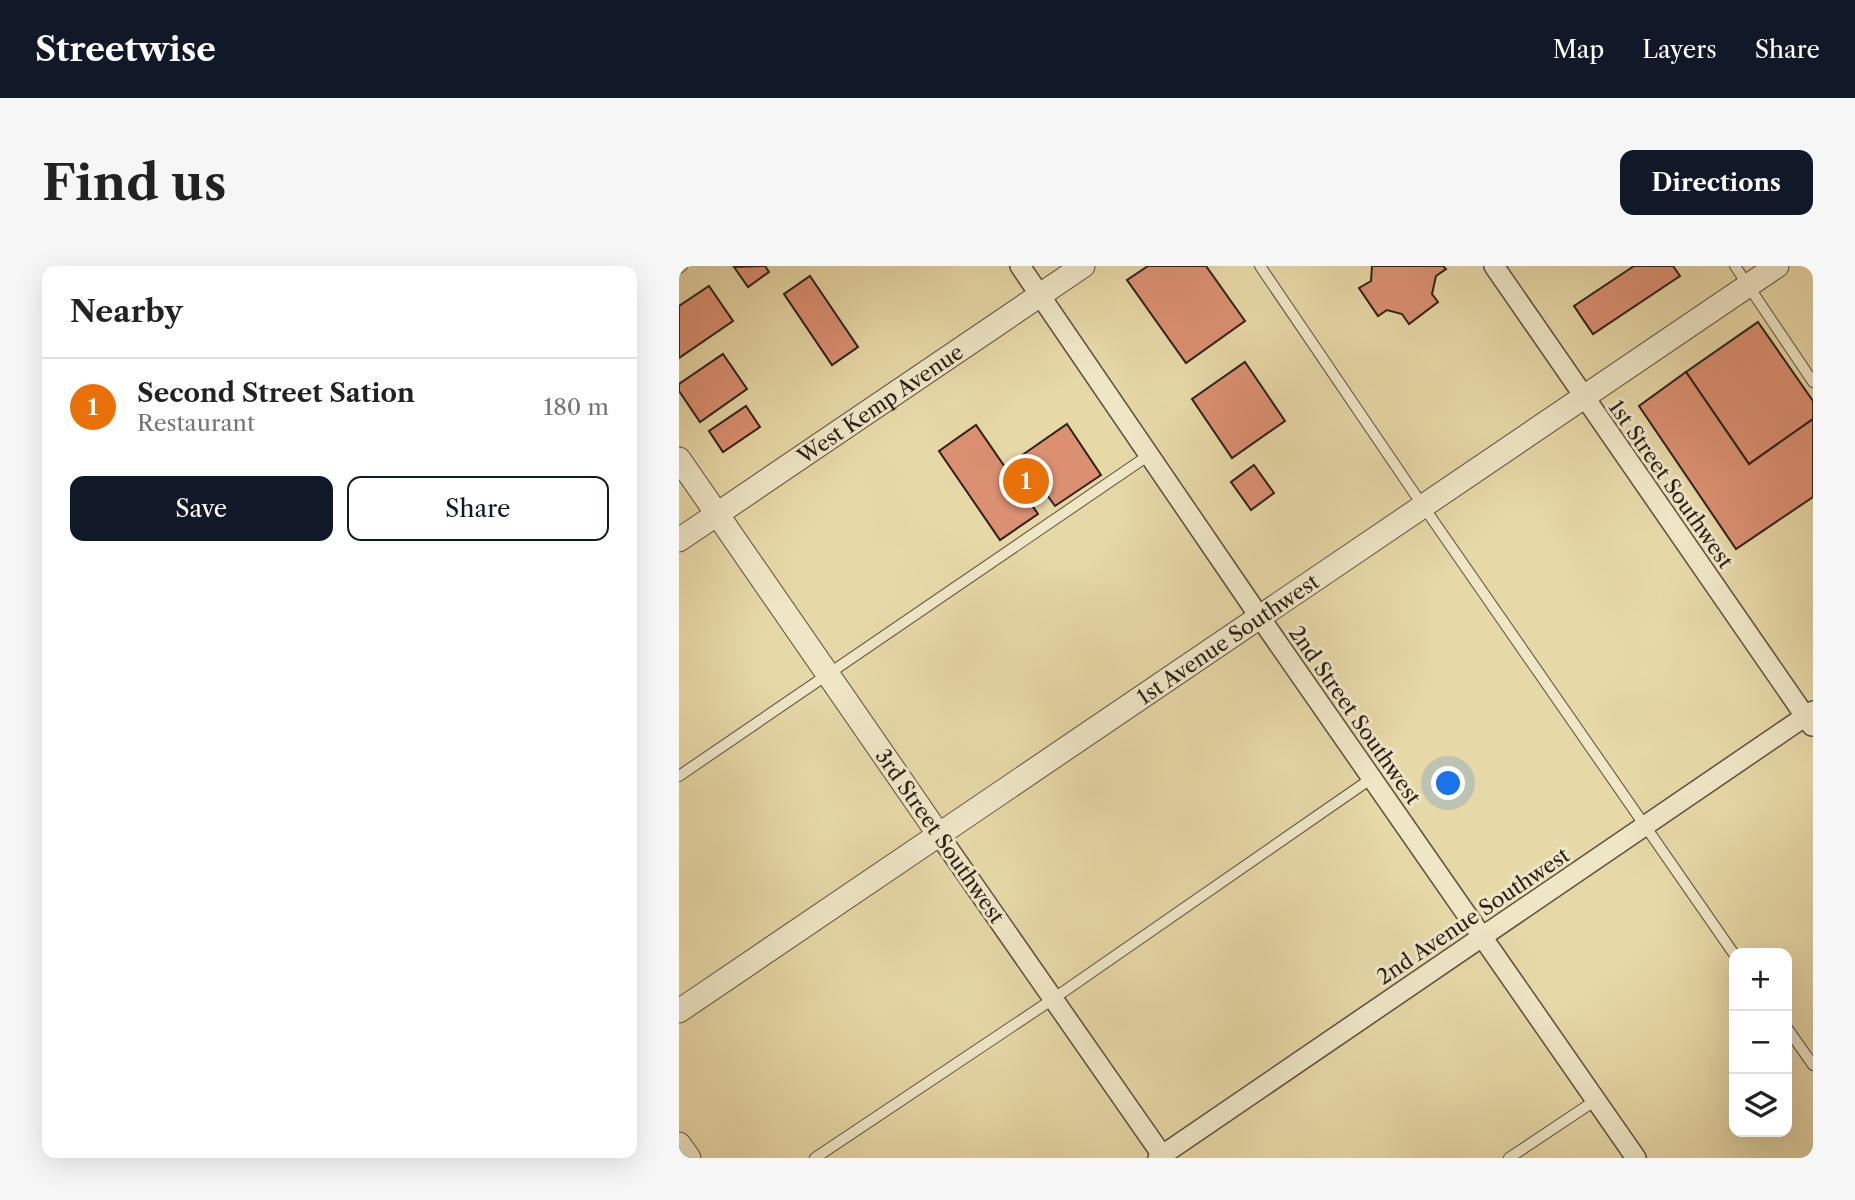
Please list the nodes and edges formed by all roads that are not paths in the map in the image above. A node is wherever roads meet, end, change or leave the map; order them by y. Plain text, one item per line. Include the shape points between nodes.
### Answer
1 (1020, 266) edge
2 (1083, 266) edge
3 (1260, 266) edge
4 (1495, 266) edge
5 (1735, 266) edge
6 (1777, 266) edge
7 (1748, 286) junction
8 (1040, 295) junction
9 (1813, 382) edge
10 (1584, 398) junction
11 (1149, 455) junction
12 (679, 459) edge
13 (1423, 506) junction
14 (717, 514) junction
15 (679, 540) edge
16 (1259, 617) junction
17 (829, 676) junction
18 (1810, 718) edge
19 (679, 776) edge
20 (1372, 778) junction
21 (1644, 827) junction
22 (939, 835) junction
23 (1483, 936) junction
24 (1730, 948) edge
25 (1053, 999) junction
26 (679, 1011) edge
27 (1792, 1035) edge
28 (1813, 1065) edge
29 (1596, 1100) junction
30 (679, 1144) edge
31 (1161, 1157) edge
32 (688, 1158) edge
33 (815, 1158) edge
34 (1509, 1158) edge
35 (1636, 1158) edge

1 - 8 street, 2nd Street Southwest
2 - 8 street, West Kemp Avenue
3 - 13 lane
4 - 10 street, 1st Street Southwest
5 - 7 lane
6 - 7 street, 1st Avenue Southwest
7 - 9 lane
7 - 10 street, 1st Avenue Southwest
8 - 11 street, 2nd Street Southwest
8 - 14 street, West Kemp Avenue
10 - 13 street, 1st Avenue Southwest
10 - 18 street, 1st Street Southwest
11 - 16 street, 2nd Street Southwest
11 - 17 lane
12 - 14 street, 3rd Street Southwest
13 - 16 street, 1st Avenue Southwest
13 - 21 lane
14 - 15 street, West Kemp Avenue
14 - 17 street, 3rd Street Southwest
16 - 20 street, 2nd Street Southwest
16 - 22 street, 1st Avenue Southwest
17 - 19 lane
17 - 22 street, 3rd Street Southwest
18 - 21 street, 2nd Avenue Southwest
20 - 23 street, 2nd Street Southwest
20 - 25 lane
21 - 23 street, 2nd Avenue Southwest
21 - 24 lane
22 - 25 street, 3rd Street Southwest
22 - 26 street, 1st Avenue Southwest
23 - 29 street, 2nd Street Southwest
23 - 31 street, 2nd Avenue Southwest
25 - 31 street, 3rd Street Southwest
25 - 33 lane
27 - 28 lane
29 - 34 lane
29 - 35 street, 2nd Street Southwest
30 - 32 street

